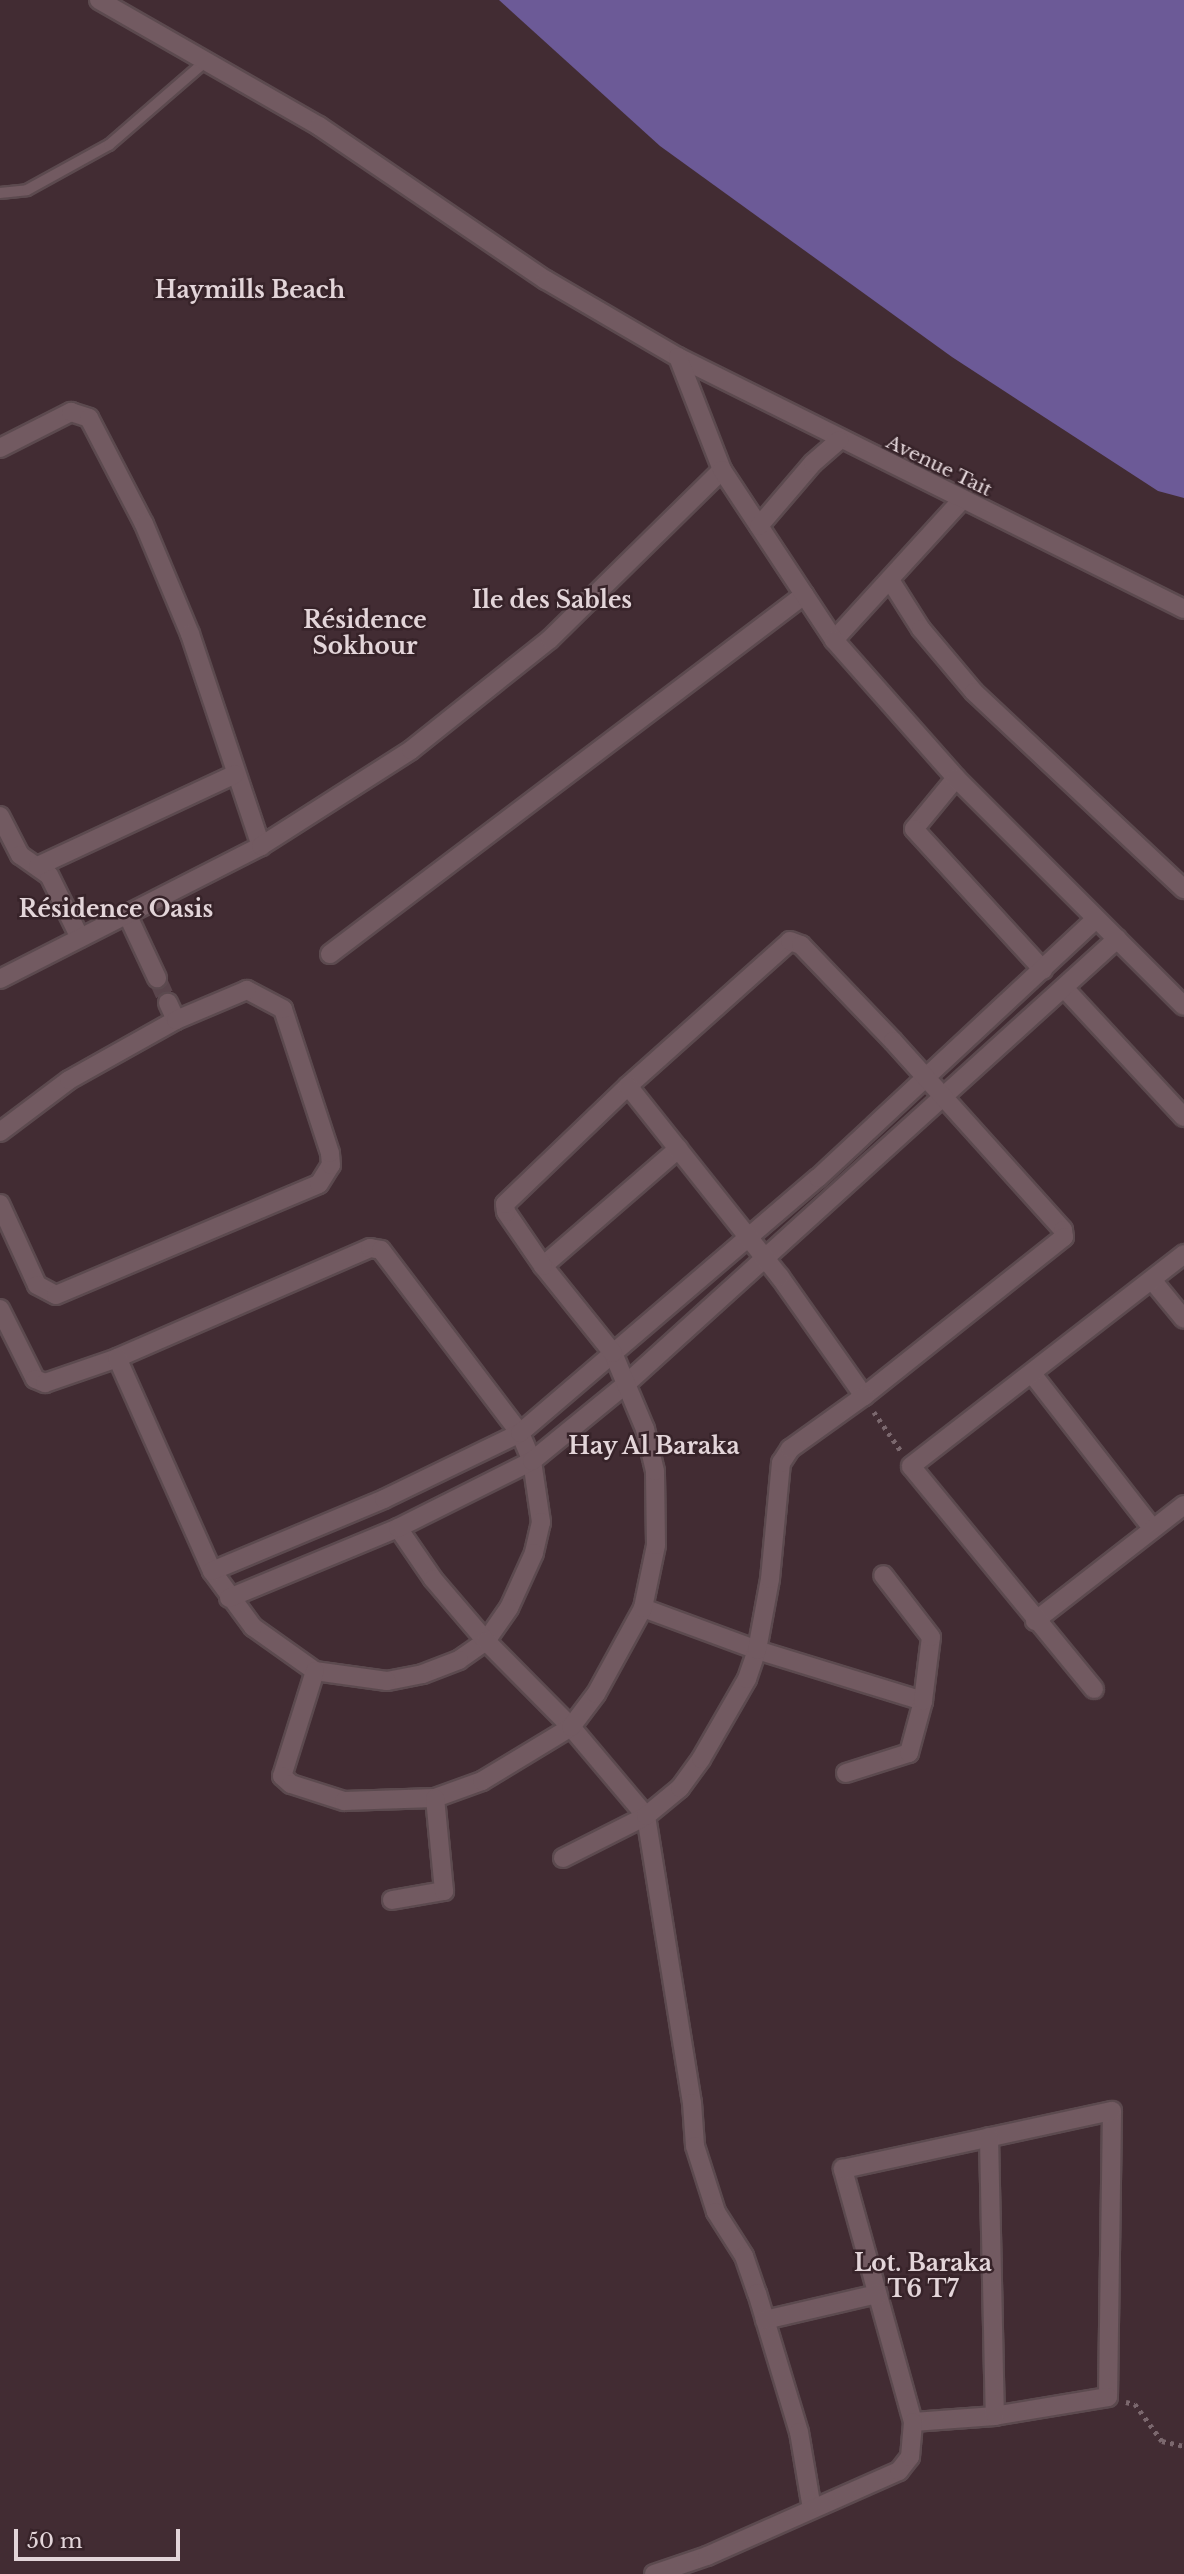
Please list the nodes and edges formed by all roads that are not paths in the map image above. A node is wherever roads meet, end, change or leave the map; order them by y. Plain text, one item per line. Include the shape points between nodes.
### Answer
1 (99, 0) edge
2 (207, 61) junction
3 (0, 194) edge
4 (678, 357) junction
5 (839, 440) junction
6 (0, 448) edge
7 (722, 470) junction
8 (961, 501) junction
9 (759, 526) junction
10 (890, 580) junction
11 (804, 595) junction
12 (1184, 609) edge
13 (834, 640) junction
14 (235, 774) junction
15 (956, 778) junction
16 (0, 816) edge
17 (261, 846) junction
18 (38, 866) junction
19 (1183, 886) edge
20 (127, 914) junction
21 (1096, 919) junction
22 (80, 938) junction
23 (1117, 939) junction
24 (330, 954) dead end
25 (1043, 970) junction
26 (157, 978) tunnel mouth
27 (0, 979) edge
28 (1064, 988) junction
29 (168, 1003) tunnel mouth
30 (1184, 1006) edge
31 (176, 1020) junction
32 (925, 1079) junction
33 (628, 1086) junction
34 (942, 1098) junction
35 (1184, 1117) edge
36 (0, 1132) edge
37 (678, 1149) junction
38 (0, 1204) edge
39 (748, 1239) junction
40 (1184, 1254) edge
41 (763, 1256) junction
42 (543, 1266) junction
43 (1152, 1280) junction
44 (0, 1309) edge
45 (1184, 1319) edge
46 (613, 1353) junction
47 (117, 1358) junction
48 (1033, 1375) junction
49 (626, 1384) junction
50 (864, 1396) junction
51 (520, 1433) junction
52 (532, 1461) junction
53 (1184, 1505) edge
54 (398, 1528) junction
55 (1153, 1530) junction
56 (212, 1571) junction
57 (883, 1575) dead end
58 (229, 1598) junction
59 (643, 1608) junction
60 (1035, 1621) junction
61 (486, 1641) junction
62 (757, 1650) junction
63 (315, 1671) junction
64 (1094, 1689) dead end
65 (923, 1701) junction
66 (571, 1727) junction
67 (846, 1773) dead end
68 (435, 1798) junction
69 (646, 1816) junction
70 (563, 1858) dead end
71 (392, 1900) dead end
72 (989, 2137) junction
73 (877, 2294) junction
74 (765, 2319) junction
75 (995, 2416) junction
76 (913, 2422) junction
77 (812, 2508) junction
78 (654, 2574) edge

1 - 2 street, Avenue Tait
2 - 3 lane via 109,145 27,190
2 - 4 street, Avenue Tait via 319,126 546,280
4 - 5 street, Avenue Tait
4 - 7 street
5 - 8 street, Avenue Tait
5 - 9 street
6 - 14 street via 71,412 89,418 144,524 190,634
7 - 9 street
7 - 17 street via 550,639 458,715
8 - 10 street
8 - 12 street, Avenue Tait
9 - 11 street
10 - 13 street
10 - 19 street via 922,629 974,692
11 - 13 street
11 - 24 street
13 - 15 street
14 - 17 street
14 - 18 street
15 - 21 street
15 - 25 street via 914,829
16 - 18 street via 20,855
17 - 20 street
18 - 22 street via 50,875
20 - 22 street
20 - 26 street
21 - 23 street
21 - 25 street
22 - 27 street
23 - 28 street
23 - 30 street
25 - 32 street
28 - 34 street
28 - 35 street
29 - 31 street
31 - 36 street via 69,1080
31 - 38 street via 247,990 283,1009 330,1153 331,1165 319,1184 56,1295 37,1285
32 - 33 street via 794,941 768,956
32 - 34 street
32 - 39 street
33 - 37 street
33 - 42 street via 505,1204
34 - 41 street
34 - 50 street via 1065,1233
37 - 39 street
37 - 42 street
39 - 41 street
39 - 46 street
40 - 43 street
41 - 49 street
41 - 50 street
42 - 46 street
43 - 45 street
43 - 48 street
44 - 47 street via 39,1382
46 - 49 street
46 - 51 street
47 - 51 street via 375,1247
47 - 56 street
48 - 55 street
48 - 60 street via 911,1466
49 - 52 street
49 - 59 street via 655,1471 656,1545
50 - 62 street via 790,1449 781,1463 771,1579
51 - 52 street
51 - 56 street via 384,1499
52 - 54 street
52 - 61 street via 541,1522 534,1553 509,1608
53 - 55 street
54 - 58 street
54 - 61 street via 433,1579
55 - 60 street
56 - 58 street
57 - 65 street via 932,1637
58 - 63 street via 253,1627
59 - 62 street
59 - 66 street via 617,1660
60 - 64 street
61 - 63 street via 459,1660 387,1681
61 - 66 street
62 - 65 street
62 - 69 street via 747,1679 701,1759 680,1788
63 - 68 street via 282,1771 285,1780 344,1801
65 - 67 street via 909,1753
66 - 68 street via 482,1781
66 - 69 street
68 - 71 street via 444,1891
69 - 70 street
69 - 74 street via 695,2146 716,2212 744,2256
72 - 73 street via 843,2169
72 - 75 street
72 - 75 street via 1112,2111 1108,2397
73 - 74 street
73 - 76 street
74 - 77 street via 799,2432
75 - 76 street
76 - 77 street via 910,2457 900,2471
77 - 78 street via 707,2556

